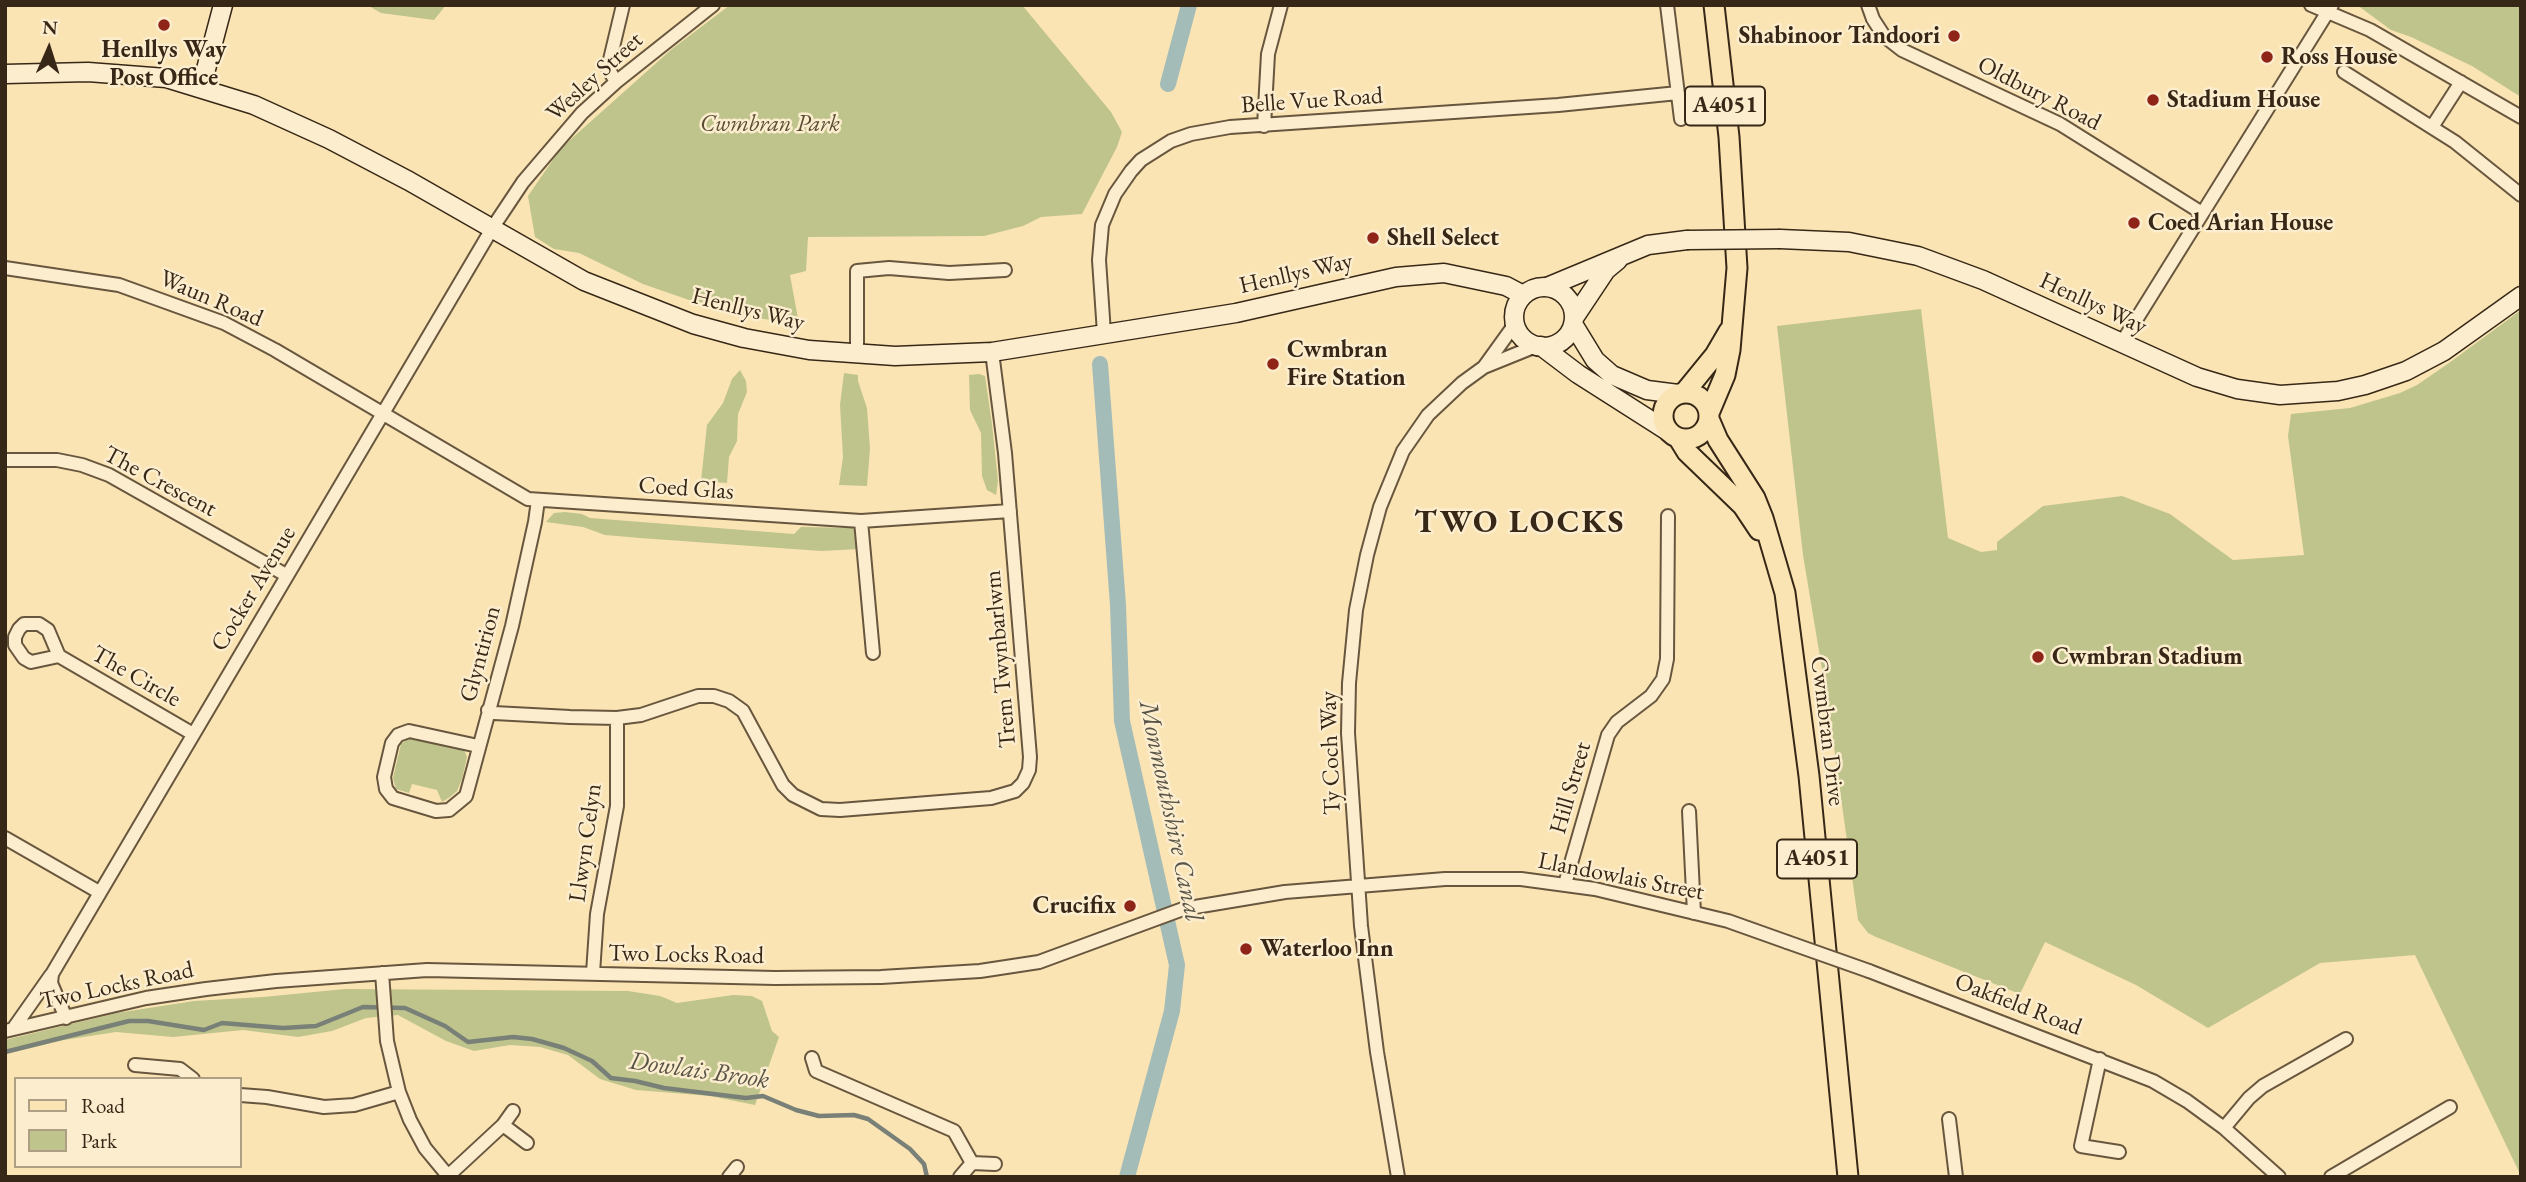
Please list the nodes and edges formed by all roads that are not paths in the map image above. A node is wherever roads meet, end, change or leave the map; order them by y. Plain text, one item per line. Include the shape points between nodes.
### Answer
1 (223, 5) edge
2 (623, 5) edge
3 (713, 5) edge
4 (1281, 5) edge
5 (1667, 5) edge
6 (1714, 5) edge
7 (1868, 5) edge
8 (2311, 5) edge
9 (2330, 8) edge
10 (2344, 72) dead end
11 (5, 74) edge
12 (616, 82) junction
13 (2461, 82) junction
14 (201, 88) junction
15 (1678, 93) junction
16 (2521, 117) edge
17 (1681, 120) dead end
18 (1264, 126) junction
19 (2432, 127) junction
20 (2521, 195) edge
21 (2202, 213) junction
22 (493, 227) junction
23 (1624, 256) junction
24 (5, 268) edge
25 (1005, 270) dead end
26 (1547, 287) junction
27 (1523, 295) junction
28 (2521, 296) edge
29 (1573, 321) junction
30 (1732, 323) junction
31 (1514, 324) junction
32 (1104, 333) junction
33 (2121, 344) junction
34 (1539, 346) junction
35 (992, 352) junction
36 (857, 354) junction
37 (1484, 367) junction
38 (1681, 393) junction
39 (383, 415) junction
40 (1709, 416) junction
41 (1674, 435) junction
42 (5, 460) edge
43 (538, 500) junction
44 (1010, 511) junction
45 (1668, 516) dead end
46 (862, 521) junction
47 (1770, 545) junction
48 (286, 575) junction
49 (873, 653) dead end
50 (59, 656) dead end
51 (488, 710) junction
52 (617, 718) junction
53 (193, 734) junction
54 (478, 747) junction
55 (1689, 811) dead end
56 (5, 838) edge
57 (1565, 884) junction
58 (1359, 886) junction
59 (99, 892) junction
60 (1694, 913) junction
61 (1787, 942) joint
62 (382, 973) junction
63 (593, 973) junction
64 (52, 974) junction
65 (66, 1018) junction
66 (9, 1030) edge
67 (2346, 1039) dead end
68 (812, 1058) dead end
69 (2100, 1059) junction
70 (135, 1065) dead end
71 (190, 1077) edge
72 (399, 1091) junction
73 (242, 1095) edge
74 (2450, 1107) dead end
75 (513, 1111) dead end
76 (1950, 1119) dead end
77 (503, 1125) junction
78 (2224, 1128) junction
79 (527, 1143) dead end
80 (2119, 1152) dead end
81 (972, 1163) junction
82 (995, 1164) dead end
83 (449, 1176) edge
84 (960, 1177) edge
85 (1398, 1177) edge
86 (1848, 1177) edge
87 (1956, 1177) edge
88 (2279, 1177) edge
89 (2331, 1177) edge

1 - 14 street
2 - 12 street via 608,68
3 - 12 street, Wesley Street
4 - 18 street via 1268,54
5 - 15 street
6 - 30 main road, A4051 via 1734,206 1737,268
7 - 21 street, Oldbury Road via 1884,36 1902,50 2060,124
8 - 9 street
9 - 13 street
9 - 21 street
10 - 19 street
11 - 14 street, Henllys Way via 125,74
12 - 22 street, Wesley Street via 554,144
13 - 16 street
13 - 19 street
14 - 22 street, Henllys Way via 254,105 329,139
15 - 17 street
15 - 18 street, Belle Vue Road
18 - 32 street, Belle Vue Road via 1191,134 1154,151 1131,171 1108,208 1101,233
19 - 20 street
21 - 33 street
22 - 36 street, Henllys Way via 584,281 694,324 770,344
22 - 39 street, Cocker Avenue
23 - 26 street, Henllys Way
23 - 29 street, Henllys Way via 1606,270
23 - 33 street, Henllys Way, bridge via 1648,245 1687,240 1849,242 1918,256 1994,285
24 - 39 street, Waun Road via 119,285 176,304 275,349
25 - 36 street via 857,271
26 - 27 street
26 - 29 street via 1569,301
27 - 31 street
27 - 32 street, Henllys Way via 1506,286 1444,273 1396,277 1236,313
28 - 33 street, Henllys Way via 2419,365 2372,383 2330,392 2280,395 2224,386
29 - 34 street via 1564,338
29 - 38 street via 1595,360 1612,375 1647,390
30 - 38 main road, A4051 via 1715,355
30 - 40 main road, A4051 via 1726,375
31 - 34 street via 1522,338
31 - 37 street, Ty Coch Way
32 - 35 street, Henllys Way
34 - 37 street, Ty Coch Way
34 - 41 street
35 - 36 street, Henllys Way
35 - 44 street, Trem Twynbarlwm
37 - 58 street, Ty Coch Way via 1441,401 1403,451 1385,491 1367,555 1356,610 1348,713
38 - 40 main road, A4051 via 1700,398
38 - 41 main road, A4051 via 1668,400 1663,411 1663,422
39 - 43 street, Coed Glas via 528,499
39 - 48 street, Cocker Avenue
40 - 41 main road, A4051 via 1696,437
40 - 47 main road, A4051 via 1718,440 1755,498
41 - 47 main road, A4051 via 1743,506
42 - 48 street, The Crescent via 57,460 109,475
43 - 46 street, Coed Glas
43 - 51 street, Glyntirion via 512,626
44 - 46 street, Coed Glas
44 - 52 street, Trem Twynbarlwm via 1030,757 1026,776 1015,791 991,798 821,809 783,785 743,711 729,701 698,696
45 - 57 street, Hill Street via 1663,679 1608,735
46 - 49 street
47 - 86 main road, Cwmbran Drive / A4051 via 1785,593 1809,776
48 - 53 street, Cocker Avenue
50 - 53 street, The Circle
51 - 52 street, Trem Twynbarlwm
51 - 54 street, Glyntirion
52 - 63 street, Llwyn Celyn via 617,806 597,914
53 - 59 street, Cocker Avenue
54 - 54 street, Glyntirion via 466,796 449,810 436,811 393,798 386,789 384,777 398,735 409,731
55 - 60 street
56 - 59 street
57 - 58 street, Llandowlais Street via 1485,878
57 - 60 street, Llandowlais Street
58 - 63 street, Two Locks Road via 1275,893 1179,910 1039,962 980,971 789,978
58 - 85 street, Ty Coch Way via 1377,1052
59 - 64 street, Cocker Avenue
60 - 61 street, Llandowlais Street
61 - 69 street, Oakfield Road, bridge
62 - 63 street, Two Locks Road
62 - 65 street, Two Locks Road via 206,989
62 - 72 street via 387,1041
64 - 65 street via 51,983
64 - 66 street, Cocker Avenue
65 - 66 street, Two Locks Road
67 - 78 street via 2263,1086
68 - 81 street via 816,1071 954,1131
69 - 78 street, Oakfield Road via 2152,1081
69 - 80 street via 2081,1146
70 - 71 street via 180,1069
72 - 73 street via 354,1105 324,1107
72 - 83 street via 425,1148
74 - 89 street
75 - 77 street
76 - 87 street
77 - 79 street
77 - 83 street
78 - 88 street, Oakfield Road
81 - 82 street
81 - 84 street

